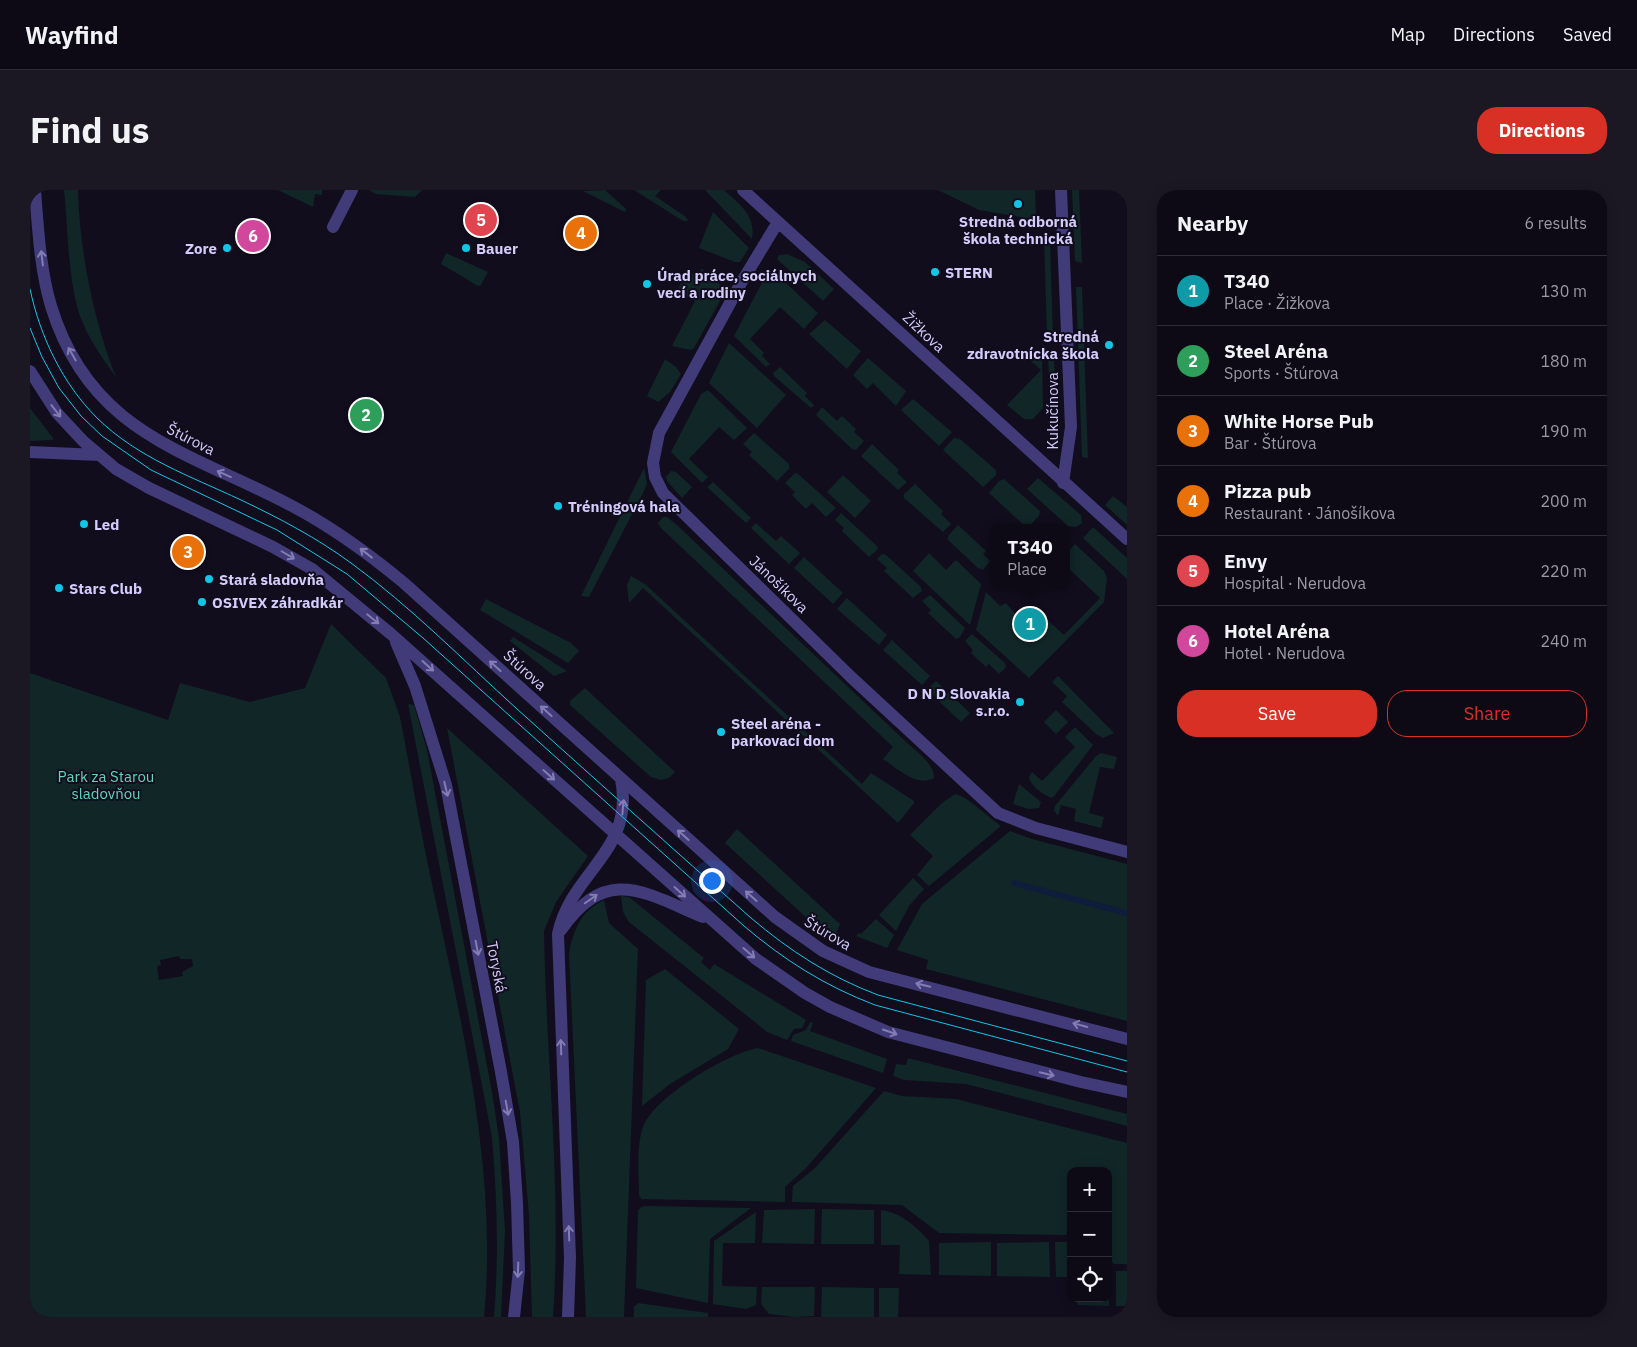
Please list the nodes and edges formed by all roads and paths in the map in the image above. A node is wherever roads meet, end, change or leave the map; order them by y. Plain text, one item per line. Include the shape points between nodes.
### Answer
1 (35, 190) edge
2 (352, 190) edge
3 (742, 190) edge
4 (1061, 190) edge
5 (778, 222) junction
6 (333, 227) dead end
7 (30, 370) edge
8 (30, 452) edge
9 (99, 455) junction
10 (1063, 483) junction
11 (1127, 539) edge
12 (391, 634) junction
13 (621, 779) junction
14 (616, 835) junction
15 (1127, 852) edge
16 (712, 921) junction
17 (558, 934) junction
18 (1127, 1040) edge
19 (1127, 1092) edge
20 (514, 1317) edge
21 (568, 1317) edge

13 -> 1 street, Štúrova via 404,583 358,547 293,506 163,445 109,404 83,372 54,313 44,277
2 - 6 street
3 - 5 street, Žižkova
4 - 10 street, Kukučínova via 1071,426
5 - 10 street, Žižkova
5 - 15 street, Jánošíkova via 658,433 653,463 655,477 663,493 851,677 998,813 1036,828
7 -> 9 street via 57,413
8 - 9 street
9 -> 12 street via 149,488 312,569
10 - 11 street, Žižkova
12 -> 14 street
12 -> 20 street, Toryská via 415,686 446,785 501,1072 513,1142 518,1203 519,1270
14 -> 13 street via 624,811
18 -> 13 street, Štúrova via 869,972 834,957 776,917
14 -> 16 street
14 - 17 street via 571,900
17 -> 16 street via 590,899 618,889 641,892
16 -> 19 street via 780,977 830,1007 864,1022 912,1039
21 -> 17 street via 569,1248

